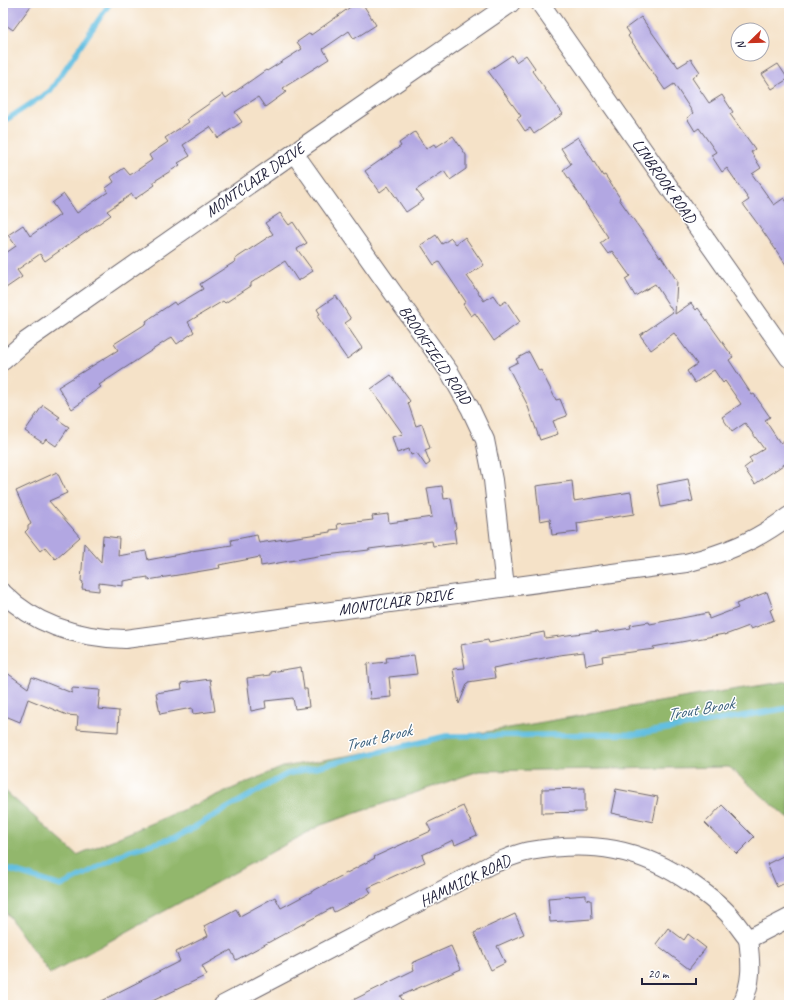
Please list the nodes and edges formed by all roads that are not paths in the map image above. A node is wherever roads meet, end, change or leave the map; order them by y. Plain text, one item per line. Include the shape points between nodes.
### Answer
1 (511, 3) edge
2 (540, 3) edge
3 (294, 153) junction
4 (789, 358) edge
5 (3, 361) edge
6 (789, 516) edge
7 (505, 587) junction
8 (3, 593) edge
9 (789, 918) edge
10 (748, 939) junction
11 (223, 1005) edge
12 (741, 1005) edge

1 - 3 street, MONTCLAIR DRIVE
2 - 4 street, LINBROOK ROAD
3 - 5 street, MONTCLAIR DRIVE via 26,341
3 - 7 street, BROOKFIELD ROAD via 450,373 470,408 485,440 493,480
6 - 7 street, MONTCLAIR DRIVE via 769,531 741,546 686,563
7 - 8 street, MONTCLAIR DRIVE via 125,638 76,634 38,619
9 - 10 street
10 - 11 street, HAMMICK ROAD via 731,917 708,895 659,863 636,854 601,847 559,847 528,851 492,864
10 - 12 street via 751,966 749,986

